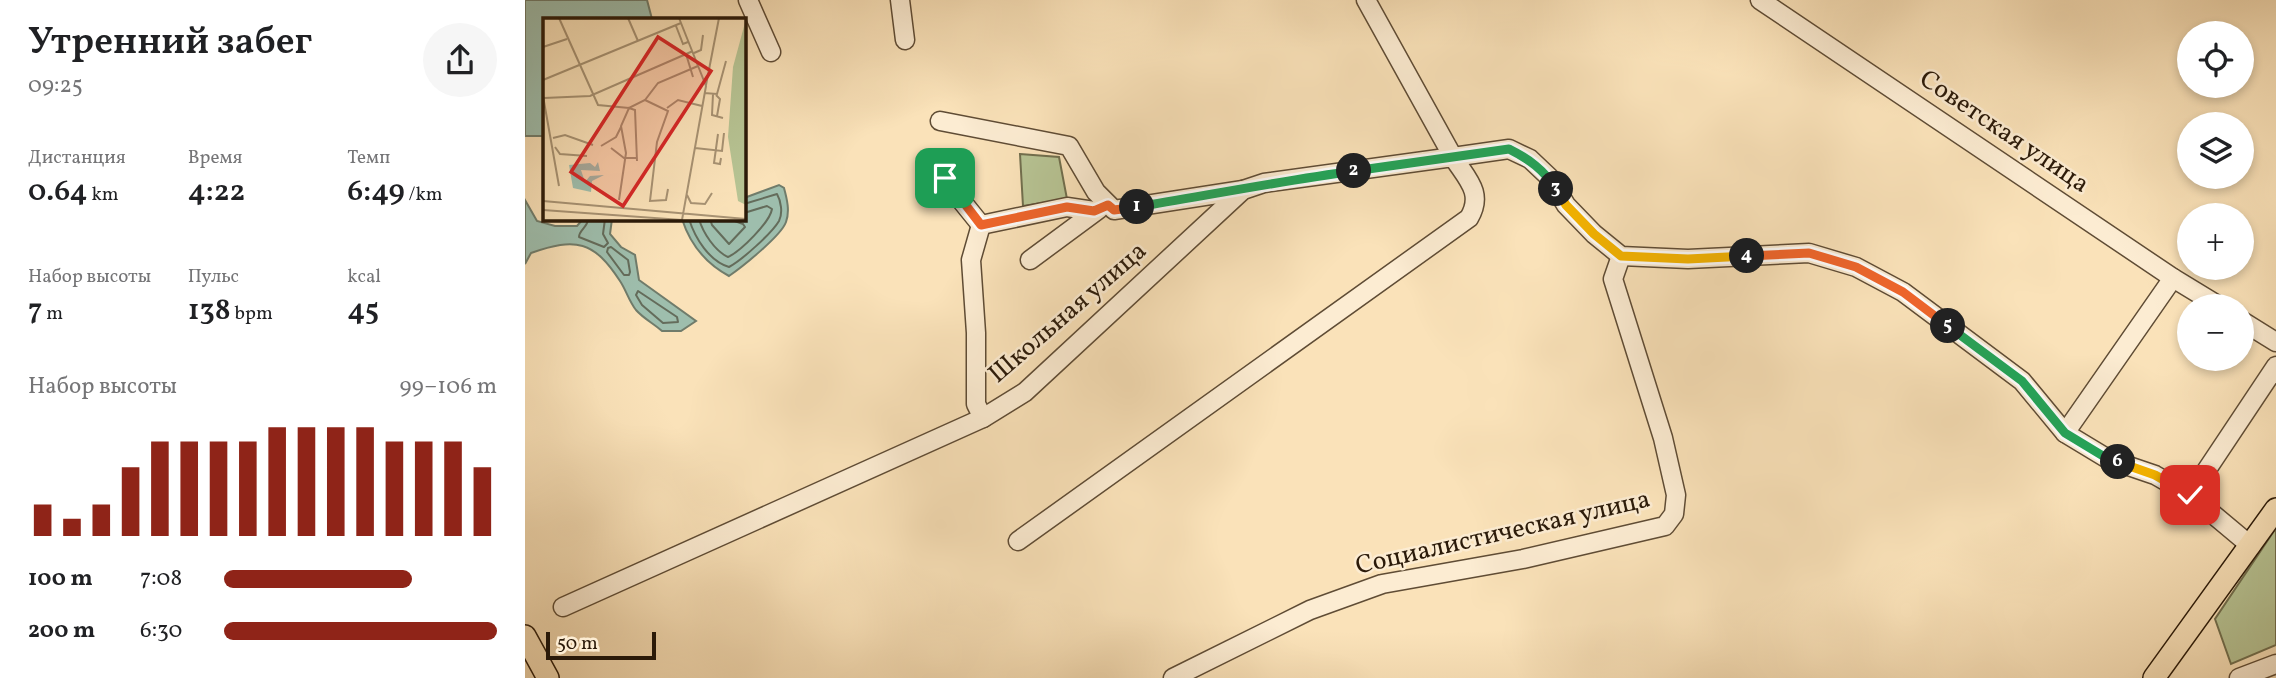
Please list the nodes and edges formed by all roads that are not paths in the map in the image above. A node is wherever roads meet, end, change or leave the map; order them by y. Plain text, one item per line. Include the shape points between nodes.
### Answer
1 (748, 0) edge
2 (899, 0) edge
3 (1366, 0) edge
4 (1760, 0) edge
5 (905, 40) dead end
6 (771, 52) dead end
7 (940, 121) dead end
8 (1454, 157) junction
9 (928, 169) dead end
10 (1243, 190) junction
11 (1101, 208) junction
12 (981, 225) junction
13 (1621, 256) junction
14 (1030, 260) dead end
15 (2173, 278) junction
16 (2199, 294) edge
17 (2254, 328) edge
18 (2276, 342) edge
19 (2276, 366) edge
20 (983, 418) junction
21 (2065, 433) junction
22 (2190, 495) junction
23 (2276, 509) edge
24 (1018, 541) dead end
25 (2251, 545) junction
26 (563, 607) dead end
27 (525, 636) edge
28 (2276, 664) edge
29 (548, 678) edge
30 (1173, 678) edge
31 (2154, 678) edge
32 (2239, 678) edge

1 - 6 street
2 - 5 street
3 - 8 street
4 - 15 street, Советская улица
7 - 11 street via 1069,146
8 - 10 street, Школьная улица via 1264,183
8 - 13 street, Школьная улица via 1509,149 1530,159 1549,177 1566,205
8 - 24 street via 1476,196 1469,218
9 - 12 street via 935,168 945,178
10 - 11 street via 1114,210
10 - 20 street, Школьная улица via 1025,392
11 - 12 street via 1067,207
11 - 14 street
12 - 20 street via 971,260 977,404
13 - 21 street via 1688,259 1809,253 1856,267 1903,292 2022,381
13 - 30 street, Социалистическая улица via 1613,279 1677,495 1674,514 1665,526 1523,559 1382,584 1310,610
15 - 16 street, Советская улица
15 - 21 street
17 - 18 street
19 - 22 street
20 - 26 street, Школьная улица
21 - 22 street via 2108,459 2155,475
22 - 25 street
23 - 25 main road
25 - 31 main road
27 - 29 main road
28 - 32 street

